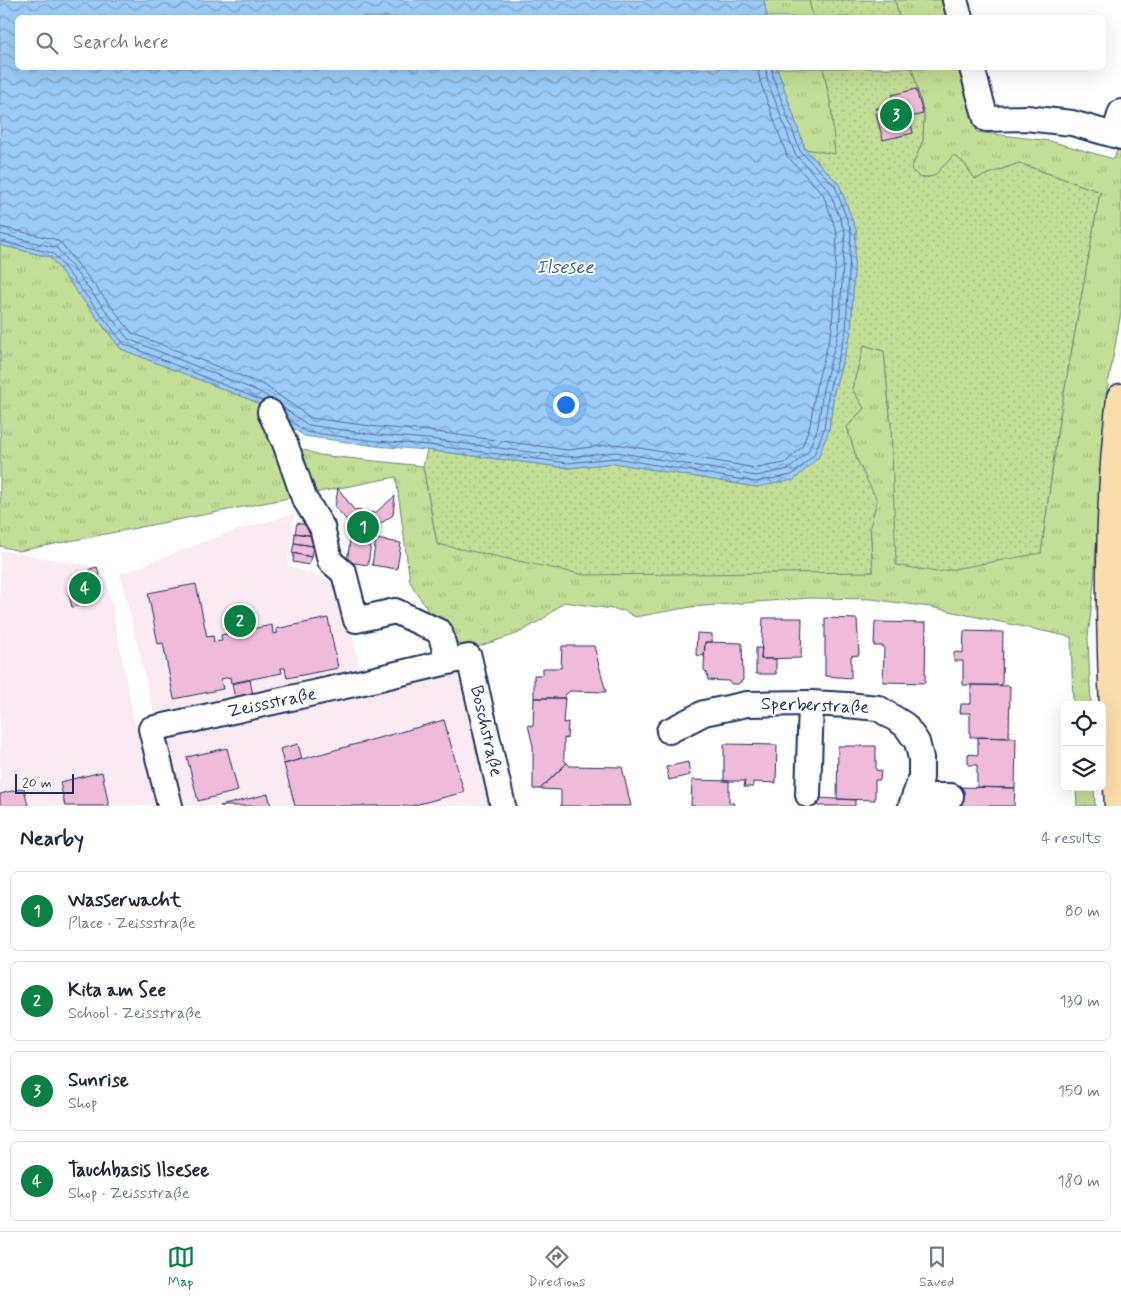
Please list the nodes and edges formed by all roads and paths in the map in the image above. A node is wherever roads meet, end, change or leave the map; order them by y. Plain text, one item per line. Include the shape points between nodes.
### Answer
1 (955, 0) edge
2 (959, 15) edge
3 (973, 70) edge
4 (1121, 112) edge
5 (1118, 136) edge
6 (1121, 398) edge
7 (270, 412) dead end
8 (459, 660) junction
9 (811, 703) junction
10 (669, 731) dead end
11 (808, 796) dead end
12 (952, 796) dead end
13 (913, 801) edge
14 (170, 806) edge
15 (503, 806) edge
16 (1119, 806) edge

1 - 2 street
3 - 5 street via 986,119 1026,118 1072,123
4 - 5 street
6 - 16 main road via 1110,585
7 - 8 street, Boschstraße via 285,443 304,498 322,527 330,561 344,573 356,620 395,611 440,632
8 - 14 street, Zeissstraße via 151,729
8 - 15 street, Boschstraße
9 - 10 street, Sperberstraße via 747,704 704,713
9 - 11 street
9 - 13 street, Sperberstraße via 878,708 905,725 915,738 921,758 920,778
12 - 13 street

